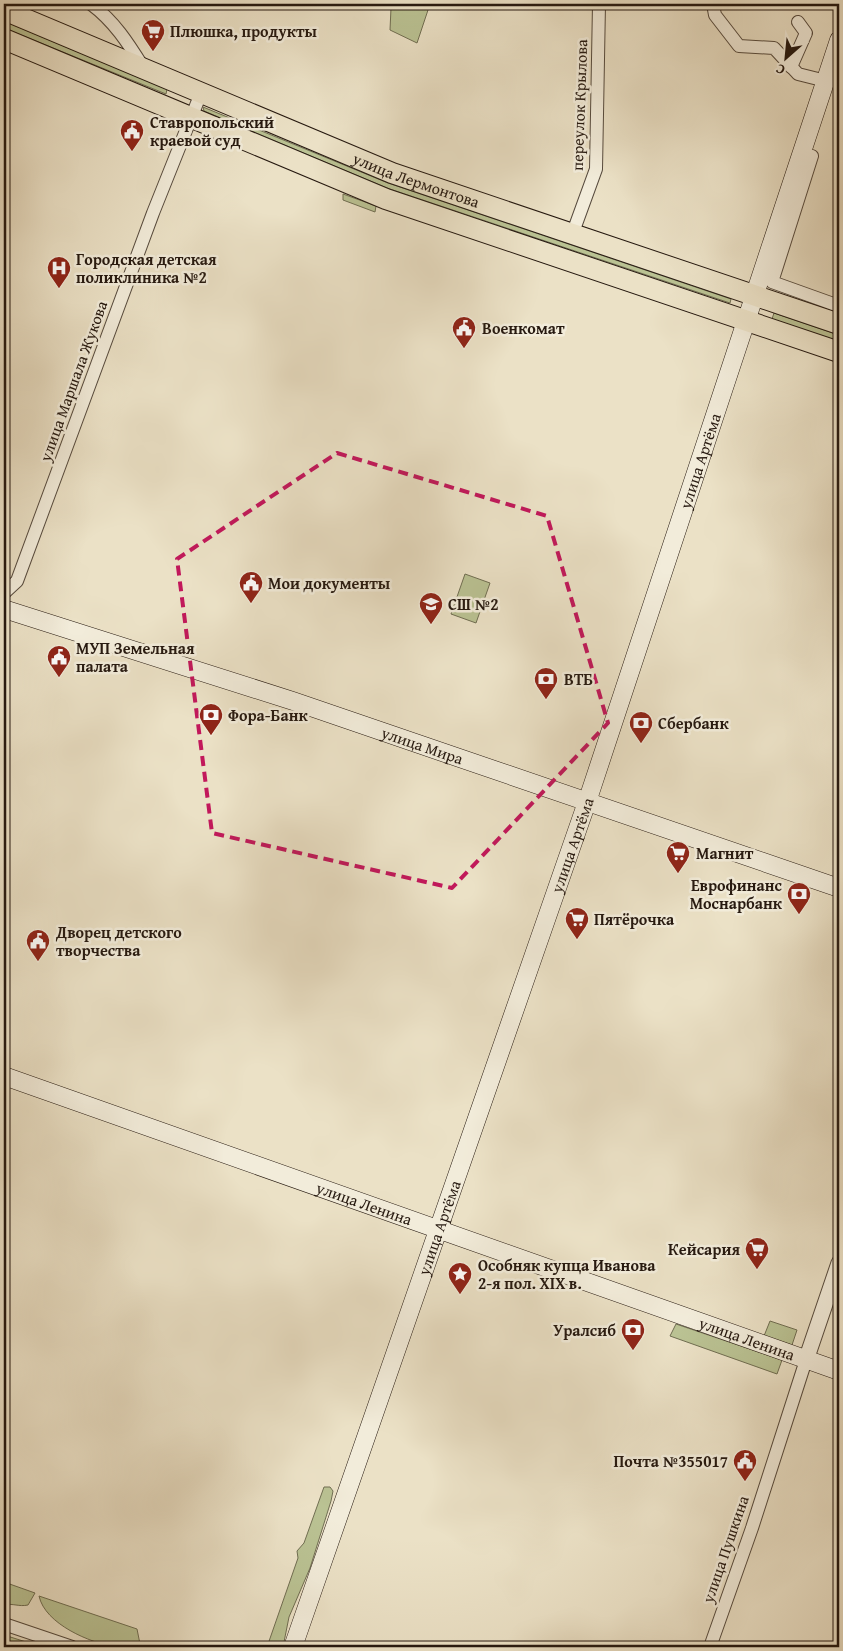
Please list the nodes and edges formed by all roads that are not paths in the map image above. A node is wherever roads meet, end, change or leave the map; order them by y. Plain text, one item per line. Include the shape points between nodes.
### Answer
1 (91, 4) edge
2 (599, 4) edge
3 (714, 4) edge
4 (4, 10) edge
5 (798, 22) dead end
6 (4, 39) edge
7 (839, 40) edge
8 (791, 66) junction
9 (145, 70) junction
10 (826, 81) junction
11 (201, 93) junction
12 (192, 117) junction
13 (802, 154) junction
14 (572, 235) junction
15 (754, 296) junction
16 (839, 306) edge
17 (746, 321) junction
18 (839, 324) edge
19 (839, 352) edge
20 (4, 593) edge
21 (4, 609) edge
22 (587, 802) junction
23 (839, 888) edge
24 (4, 1076) edge
25 (438, 1231) junction
26 (839, 1263) edge
27 (806, 1360) junction
28 (839, 1371) edge
29 (4, 1624) edge
30 (72, 1647) edge
31 (293, 1647) edge
32 (710, 1647) edge

1 - 9 street via 119,29
2 - 14 street, переулок Крылова via 596,169
3 - 8 street via 715,15 739,46 774,48
4 - 9 main road, улица Лермонтова
5 - 8 street via 806,33
6 - 12 main road, улица Лермонтова
7 - 10 main road, улица Артёма
8 - 10 street via 798,74
9 - 11 main road, улица Лермонтова
10 - 13 main road, улица Артёма
11 - 12 street, улица Маршала Жукова
11 - 14 main road, улица Лермонтова via 392,173
12 - 17 main road, улица Лермонтова via 386,198
12 - 20 street, улица Маршала Жукова via 147,227 17,581
13 - 15 main road, улица Артёма
13 - 16 street via 812,156 772,282
14 - 15 main road, улица Лермонтова
15 - 17 main road, улица Артёма
15 - 18 main road, улица Лермонтова
17 - 19 main road, улица Лермонтова
17 - 22 main road, улица Артёма
21 - 22 main road, улица Мира via 293,701
22 - 23 main road, улица Мира
22 - 25 main road, улица Артёма
24 - 25 main road, улица Ленина via 141,1122
25 - 27 main road, улица Ленина
25 - 31 main road, улица Артёма
26 - 27 street, улица Пушкина
27 - 28 main road, улица Ленина
27 - 32 street, улица Пушкина
29 - 30 street

